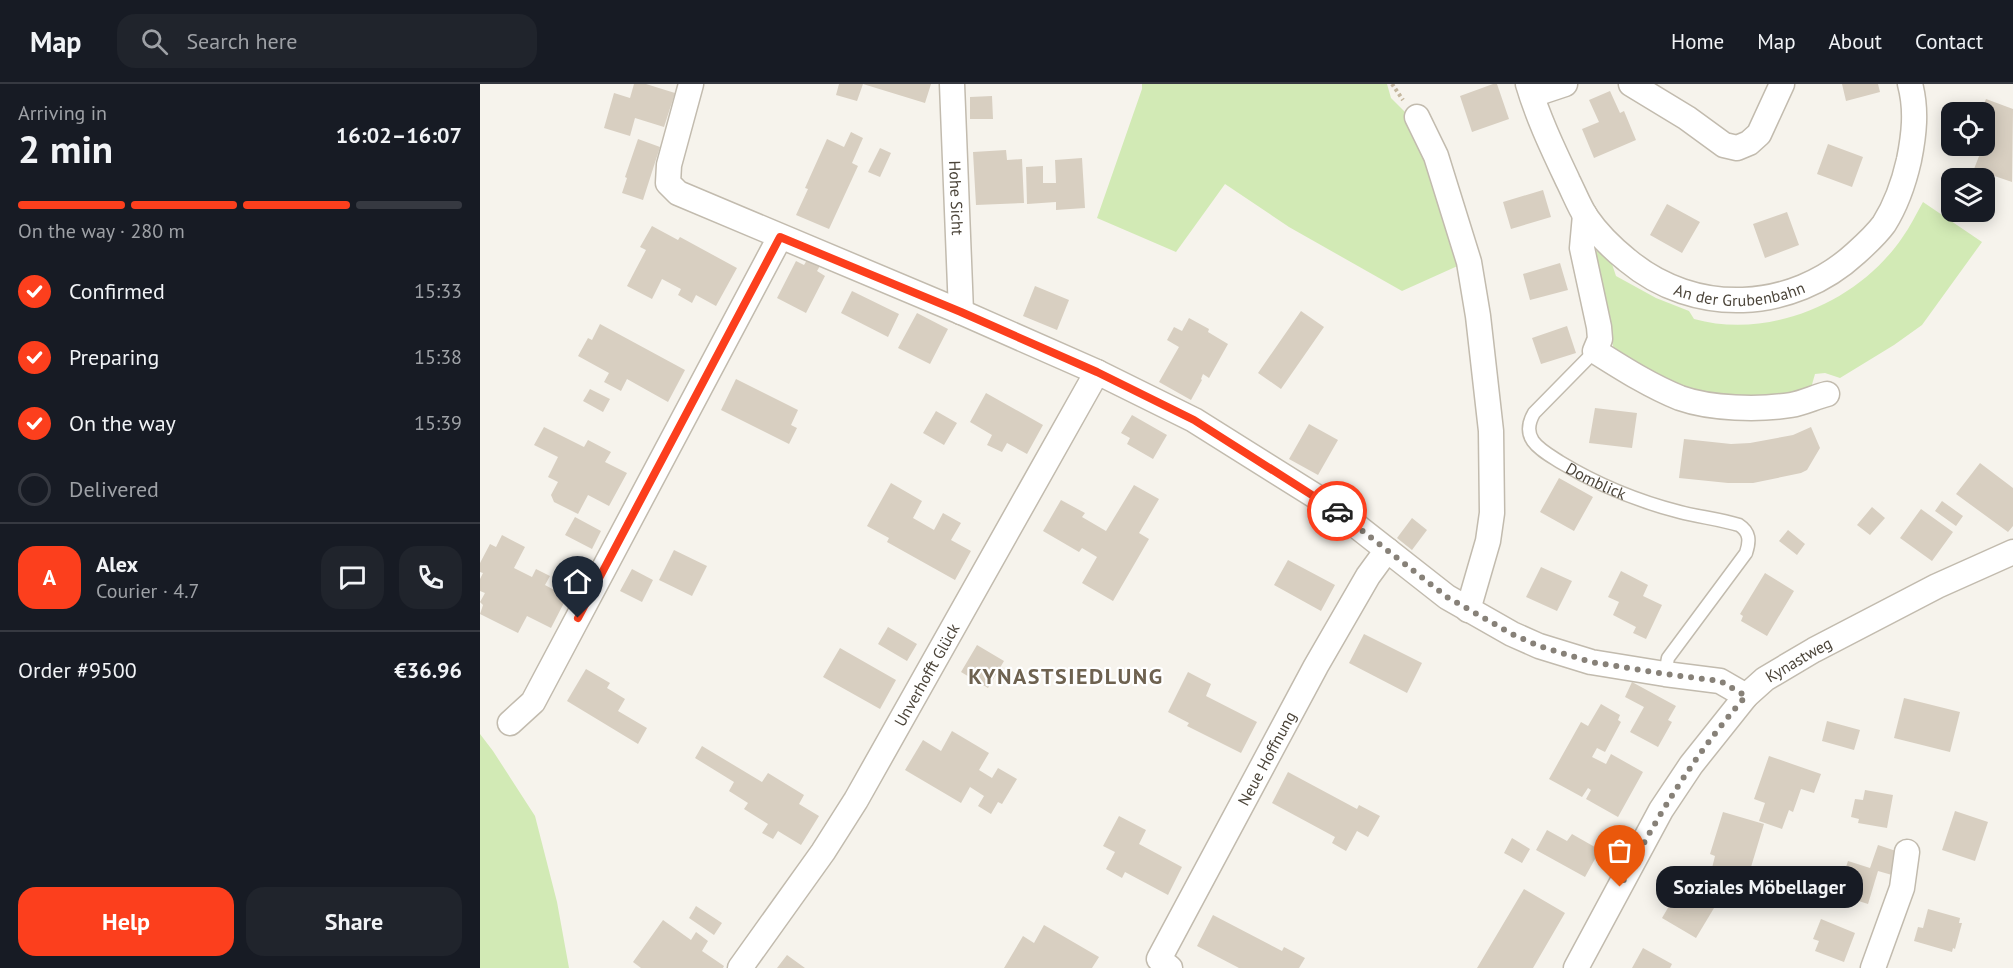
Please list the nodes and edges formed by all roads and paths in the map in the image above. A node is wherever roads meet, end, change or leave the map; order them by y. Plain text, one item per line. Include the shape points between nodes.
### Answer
1 (691, 84) edge
2 (952, 84) edge
3 (1565, 84) edge
4 (1630, 84) edge
5 (1782, 84) edge
6 (1910, 84) edge
7 (1530, 90) edge
8 (1417, 117) dead end
9 (1585, 215) junction
10 (780, 237) junction
11 (961, 312) junction
12 (1595, 351) junction
13 (1097, 372) junction
14 (1827, 394) dead end
15 (1387, 550) junction
16 (2013, 552) edge
17 (1468, 610) junction
18 (1665, 674) junction
19 (1746, 696) junction
20 (510, 723) dead end
21 (1907, 852) dead end
22 (740, 968) edge
23 (1170, 968) edge
24 (1576, 968) edge
25 (1873, 968) edge

1 - 10 street via 669,165 668,183 678,192
2 - 11 street, Hohe Sicht
3 - 7 street, An der Grubenbahn
4 - 5 street via 1724,145 1737,148 1759,134
6 - 9 street, An der Grubenbahn via 1915,125 1906,174 1892,210 1867,243 1837,270 1816,282 1743,301 1689,293 1667,285 1628,261
7 - 9 street, An der Grubenbahn via 1550,145
8 - 17 street via 1436,156 1468,262 1491,431 1492,513
9 - 12 street via 1582,248 1600,339
10 - 11 street
10 - 20 street via 533,702
11 - 13 street
12 - 14 street via 1654,386 1709,404 1744,408 1792,405
12 - 18 lane, Domblick via 1534,413 1529,429 1536,446 1599,484 1638,500 1739,525 1746,530 1749,542 1746,553 1668,658
13 - 15 street via 1194,420 1331,506
13 - 22 street, Unverhofft Glück via 856,800
15 - 17 street
15 - 23 street, Neue Hoffnung via 1316,666 1159,959
16 - 19 street, Kynastweg via 1937,586 1814,651 1765,679
17 - 18 street via 1512,634 1566,655
18 - 19 street via 1720,681
19 - 24 street, Kynastweg via 1661,810
21 - 25 street via 1902,888

